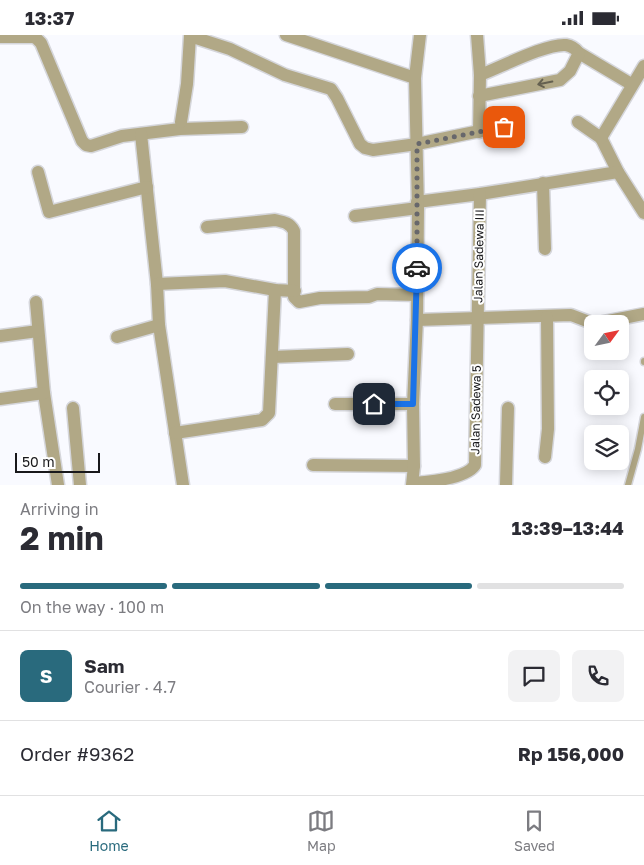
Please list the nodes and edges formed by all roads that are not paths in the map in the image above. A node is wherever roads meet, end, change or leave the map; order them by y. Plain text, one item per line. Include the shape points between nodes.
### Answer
1 (286, 35) edge
2 (420, 35) edge
3 (477, 35) edge
4 (0, 37) edge
5 (579, 53) junction
6 (644, 66) edge
7 (480, 75) junction
8 (415, 78) junction
9 (632, 84) junction
10 (479, 96) junction
11 (182, 122) dead end
12 (578, 122) dead end
13 (242, 127) dead end
14 (504, 127) dead end
15 (479, 131) junction
16 (141, 134) junction
17 (601, 138) junction
18 (417, 144) junction
19 (38, 172) dead end
20 (618, 172) junction
21 (543, 183) junction
22 (147, 187) junction
23 (480, 194) junction
24 (418, 205) junction
25 (644, 213) edge
26 (355, 216) dead end
27 (207, 227) dead end
28 (545, 249) dead end
29 (157, 284) junction
30 (275, 290) junction
31 (295, 291) junction
32 (417, 295) junction
33 (36, 303) dead end
34 (644, 315) edge
35 (547, 317) junction
36 (478, 319) junction
37 (417, 320) junction
38 (159, 325) junction
39 (38, 331) junction
40 (0, 336) edge
41 (117, 337) dead end
42 (348, 354) dead end
43 (272, 357) junction
44 (44, 393) junction
45 (0, 399) edge
46 (335, 404) dead end
47 (413, 404) junction
48 (73, 408) dead end
49 (508, 408) dead end
50 (644, 417) edge
51 (175, 433) junction
52 (545, 457) dead end
53 (313, 465) dead end
54 (414, 466) junction
55 (412, 484) edge
56 (58, 485) edge
57 (80, 485) edge
58 (182, 485) edge
59 (506, 485) edge
60 (628, 485) edge

1 - 8 street
2 - 8 street
3 - 7 street
4 - 16 street via 32,37 41,43 86,145
5 - 7 street via 574,47 564,45 545,49
5 - 9 street
5 -> 10 street via 570,71 560,80
6 - 9 street
7 - 10 street
8 - 18 street
9 - 17 street
10 - 15 street
11 - 18 street via 189,42 190,37 194,37 230,49 285,75 331,89 365,148 373,150
12 - 17 street
13 - 16 street
14 - 15 street
15 - 18 street
16 - 22 street
17 - 20 street
18 - 24 street
19 - 22 street via 49,212
20 - 21 street, Jalan Sadewa III
20 - 25 street
21 - 23 street, Jalan Sadewa III
21 - 28 street
22 - 29 street
23 - 24 street, Jalan Sadewa III
23 - 36 street, Jalan Sadewa III
24 - 26 street, Jalan Sadewa III
24 - 32 street
27 - 31 street via 275,221 292,226
29 - 30 street via 225,281
29 - 38 street
30 - 31 street
30 - 43 street
31 - 32 street via 294,297 299,302 377,294
32 - 37 street
33 - 39 street
34 - 35 street via 598,323 571,315
35 - 36 street
35 - 52 street via 548,429
36 - 37 street
36 - 55 street, Jalan Sadewa 5 via 474,467 465,473
37 - 47 street
38 - 41 street
38 - 51 street
39 - 40 street
39 - 44 street
42 - 43 street
43 - 51 street via 269,413 262,420
44 - 45 street
44 - 56 street
46 - 47 street
47 - 54 street
48 - 57 street
49 - 59 street
50 - 60 lane
51 - 58 street
53 - 54 street
54 - 55 street

